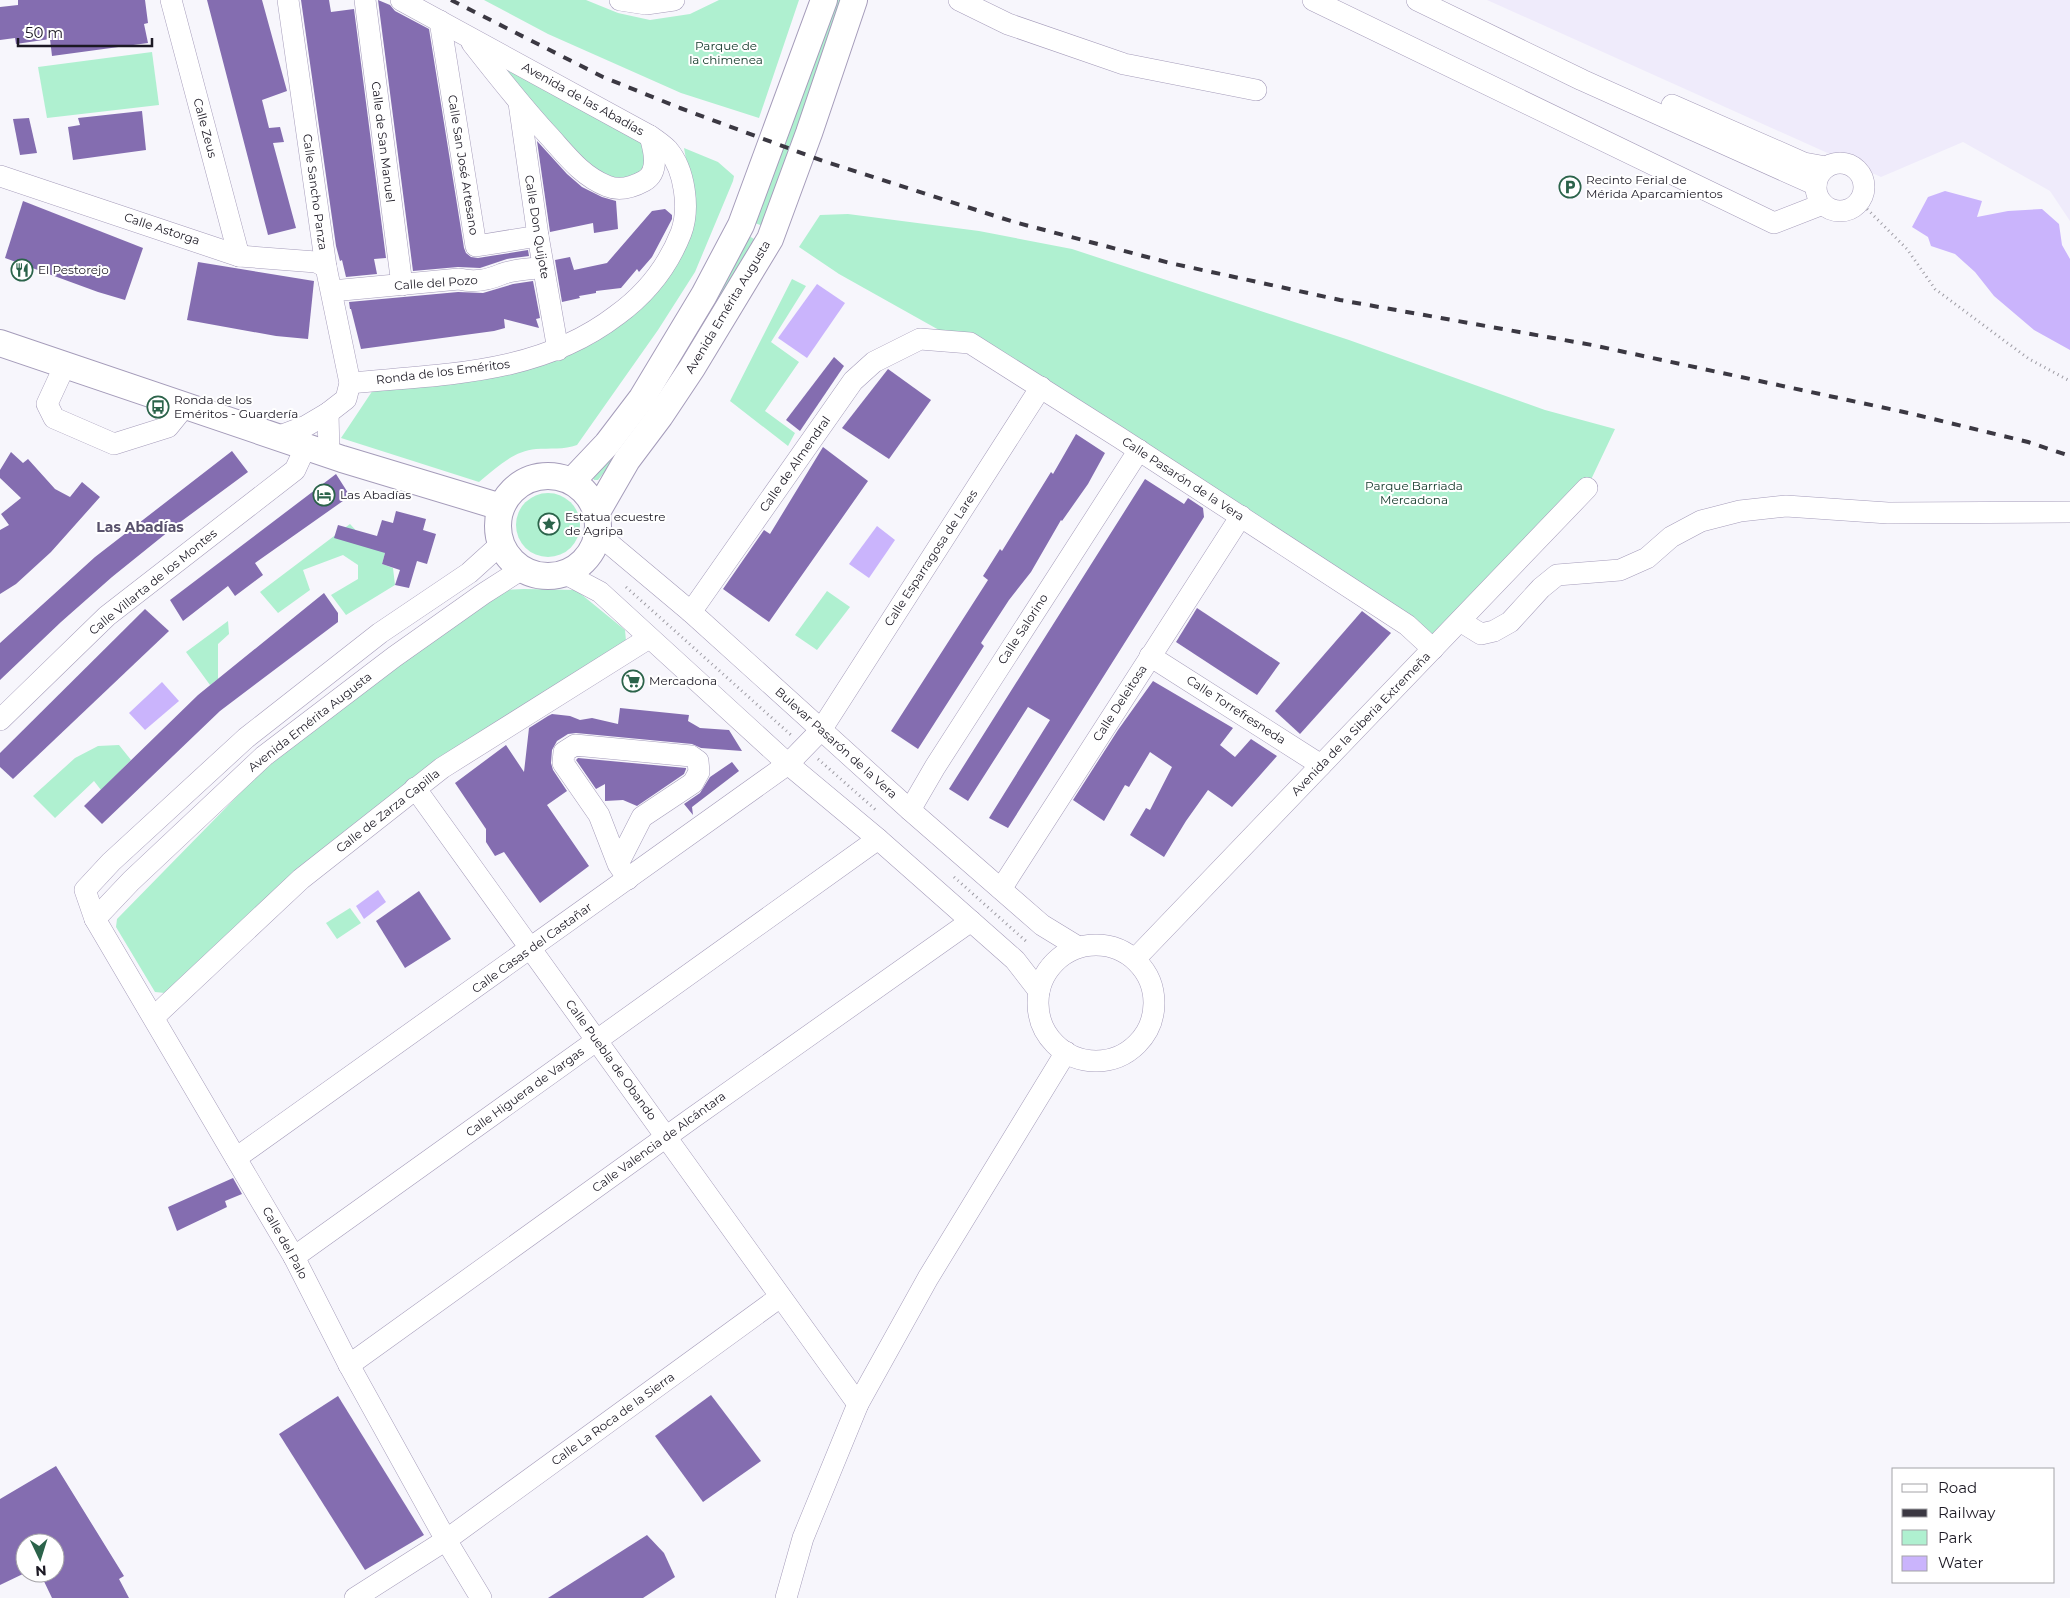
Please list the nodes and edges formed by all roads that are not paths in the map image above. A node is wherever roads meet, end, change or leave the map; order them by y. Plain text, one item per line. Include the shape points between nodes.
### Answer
1 (171, 0) edge
2 (288, 0) edge
3 (365, 0) edge
4 (401, 0) edge
5 (620, 0) edge
6 (674, 0) edge
7 (824, 0) edge
8 (854, 0) edge
9 (959, 0) edge
10 (1313, 0) edge
11 (1417, 0) edge
12 (1445, 0) edge
13 (440, 21) junction
14 (467, 36) junction
15 (1256, 90) dead end
16 (519, 103) junction
17 (650, 136) junction
18 (0, 176) edge
19 (1822, 186) junction
20 (538, 236) junction
21 (239, 256) junction
22 (326, 267) junction
23 (538, 268) dead end
24 (402, 285) junction
25 (332, 291) junction
26 (920, 339) joint
27 (0, 343) edge
28 (558, 350) junction
29 (65, 365) junction
30 (350, 383) junction
31 (1041, 387) junction
32 (185, 406) junction
33 (328, 414) junction
34 (277, 437) junction
35 (318, 450) junction
36 (1139, 450) junction
37 (572, 481) junction
38 (1588, 488) dead end
39 (501, 507) junction
40 (2070, 512) edge
41 (1240, 516) junction
42 (597, 523) junction
43 (501, 544) junction
44 (522, 569) junction
45 (564, 573) junction
46 (691, 612) junction
47 (1460, 621) junction
48 (649, 638) junction
49 (1433, 649) junction
50 (1150, 656) junction
51 (0, 720) edge
52 (821, 730) junction
53 (788, 764) junction
54 (1322, 765) junction
55 (415, 788) junction
56 (910, 810) junction
57 (878, 840) junction
58 (623, 872) junction
59 (1001, 889) junction
60 (85, 890) joint
61 (95, 919) junction
62 (971, 922) junction
63 (1078, 948) junction
64 (531, 949) junction
65 (1135, 959) junction
66 (1039, 991) junction
67 (154, 1018) junction
68 (597, 1041) junction
69 (1066, 1052) junction
70 (666, 1137) junction
71 (236, 1158) junction
72 (294, 1257) junction
73 (780, 1297) junction
74 (349, 1365) junction
75 (858, 1404) junction
76 (446, 1540) junction
77 (355, 1598) edge
78 (481, 1598) edge
79 (786, 1598) edge

1 - 21 street, Calle Zeus
2 - 22 street, Calle Sancho Panza
3 - 24 street, Calle de San Manuel
4 - 13 street, Avenida de las Abadías
5 - 6 street via 646,4
7 - 37 main road via 741,224 704,295 642,398 607,444
8 - 42 main road, Avenida Emérita Augusta via 770,238 697,361 627,460
9 - 15 street via 1008,24 1124,64
10 - 19 street via 1774,223
11 - 19 street via 1582,80
12 - 19 street via 1804,163
13 - 14 street, Avenida de las Abadías
13 - 20 street, Calle San José Artesano via 476,246
14 - 16 street, Avenida de las Abadías
14 - 17 street, Avenida de las Abadías
16 - 17 street, Avenida de las Abadías via 581,172 609,187 628,188 646,180 654,167 655,152
16 - 20 street, Calle Don Quijote
17 - 28 street, Ronda de los Eméritos via 668,151 685,193 684,224 674,249 662,270 635,302 595,332
18 - 21 street, Calle Astorga
19 - 19 street via 1832,210 1842,211 1860,202 1864,189 1861,176 1852,166 1839,163
20 - 28 street, Calle Don Quijote
21 - 22 street, Calle Astorga via 316,262
22 - 25 street, Calle Sancho Panza
23 - 24 street, Calle del Pozo via 469,282 459,279
24 - 25 street, Calle del Pozo
25 - 30 street, Calle Sancho Panza
26 - 31 street, Calle Pasarón de la Vera via 970,343
26 - 46 street, Calle de Almendral via 874,362 852,381
27 - 29 main road
28 - 30 street, Ronda de los Eméritos via 499,367
29 - 32 main road
29 - 32 street via 47,404 54,418 114,444 168,427
30 - 33 street via 346,398
31 - 36 street, Calle Pasarón de la Vera
31 - 52 street, Calle Esparragosa de Lares
32 - 34 main road
33 - 34 street
33 - 35 street
34 - 35 main road
35 - 39 main road
35 - 51 street, Calle Villarta de los Montes via 108,616
36 - 41 street, Calle Pasarón de la Vera
36 - 56 street, Calle Salorino via 934,767
37 - 39 main road via 552,476 530,478 518,485
37 - 42 main road via 587,494
38 - 47 street, Avenida de la Siberia Extremeña
39 - 43 main road via 498,519
40 - 47 street via 1888,513 1786,506 1740,511 1701,522 1671,537 1647,558 1620,570 1557,576 1541,588 1510,622 1494,631 1481,634
41 - 49 street, Calle Pasarón de la Vera via 1407,626
41 - 50 street, Calle Deleitosa
42 - 45 main road via 594,547 587,558
42 - 46 street, Bulevar Pasarón de la Vera
43 - 44 main road via 509,558
43 - 60 street, Avenida Emérita Augusta via 469,573 380,633 246,738 111,862
44 - 45 main road via 542,576
44 - 61 street, Avenida Emérita Augusta via 394,657 264,756
45 - 48 street via 600,592
46 - 52 street, Bulevar Pasarón de la Vera
47 - 49 street, Avenida de la Siberia Extremeña
48 - 53 street
48 - 55 street, Calle de Zarza Capilla
49 - 54 street, Avenida de la Siberia Extremeña
50 - 54 street, Calle Torrefresneda
50 - 59 street, Calle Deleitosa
52 - 53 street, Calle Casas del Castañar
52 - 56 street, Bulevar Pasarón de la Vera
53 - 57 street
53 - 58 street, Calle Casas del Castañar
54 - 65 street, Avenida de la Siberia Extremeña
55 - 64 street, Calle Puebla de Obando
55 - 67 street, Calle de Zarza Capilla via 301,880
56 - 59 street, Bulevar Pasarón de la Vera
57 - 62 street
57 - 68 street, Calle Higuera de Vargas
58 - 58 street via 642,817 693,783 699,772 698,762 691,756 575,745 564,752 563,763 599,815
58 - 64 street, Calle Casas del Castañar
59 - 63 street, Bulevar Pasarón de la Vera via 1042,925
60 - 61 street, Calle del Palo
61 - 67 street, Calle del Palo
62 - 66 street via 1015,960
62 - 70 street, Calle Valencia de Alcántara
63 - 65 street via 1111,947
63 - 66 street via 1060,957 1047,972
64 - 68 street, Calle Puebla de Obando
64 - 71 street, Calle Casas del Castañar
65 - 69 street via 1147,975 1154,994 1153,1014 1146,1033 1124,1054 1104,1060 1084,1059
66 - 69 street via 1038,1010 1045,1030
67 - 71 street, Calle del Palo
68 - 70 street, Calle Puebla de Obando
68 - 72 street, Calle Higuera de Vargas
69 - 75 street via 928,1278
70 - 73 street, Calle Puebla de Obando
70 - 74 street, Calle Valencia de Alcántara
71 - 72 street, Calle del Palo
72 - 74 street, Calle del Palo
73 - 75 street, Calle Puebla de Obando
73 - 76 street, Calle La Roca de la Sierra
74 - 76 street, Calle del Palo
75 - 79 street via 803,1538
76 - 77 street, Calle La Roca de la Sierra
76 - 78 street, Calle del Palo

